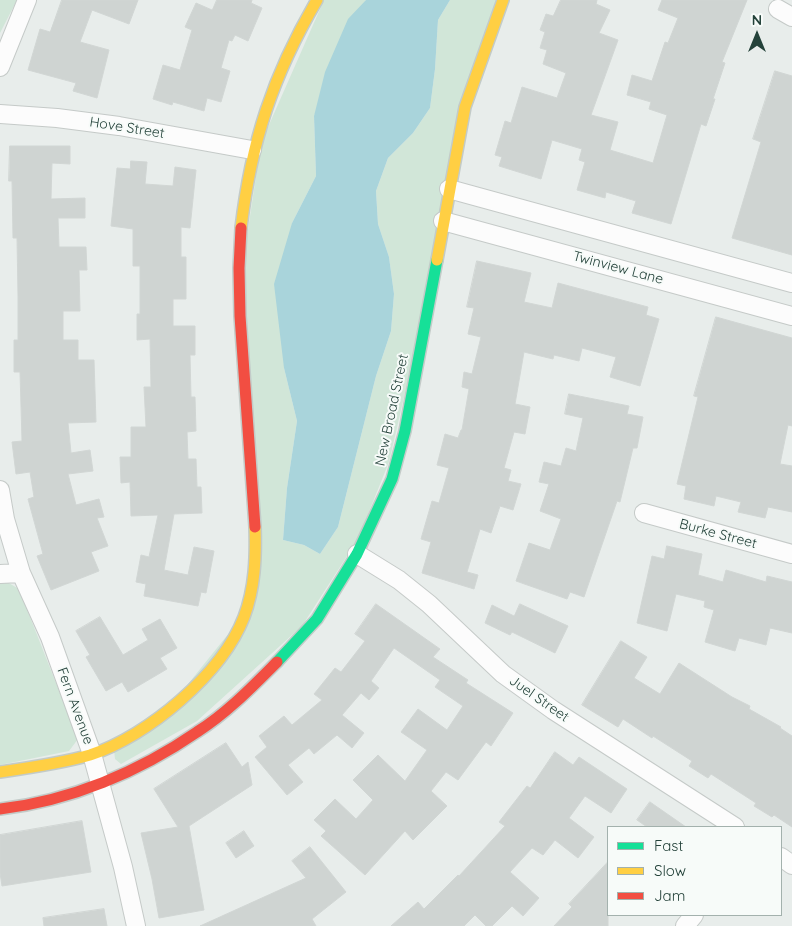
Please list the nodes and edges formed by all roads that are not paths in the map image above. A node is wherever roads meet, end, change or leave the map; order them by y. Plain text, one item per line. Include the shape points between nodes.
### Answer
1 (27, 0) edge
2 (317, 0) edge
3 (503, 0) edge
4 (0, 67) edge
5 (0, 114) edge
6 (252, 150) junction
7 (449, 189) junction
8 (443, 220) junction
9 (792, 283) edge
10 (792, 316) edge
11 (0, 490) edge
12 (644, 513) dead end
13 (357, 554) junction
14 (792, 554) edge
15 (21, 573) junction
16 (0, 574) edge
17 (92, 754) junction
18 (0, 772) edge
19 (101, 784) junction
20 (0, 809) edge
21 (733, 826) edge
22 (693, 916) edge
23 (136, 926) edge
24 (685, 926) edge

1 - 4 street
2 - 6 street via 279,69
3 - 7 street, New Broad Street via 466,107
5 - 6 street, Hove Street via 92,122
6 - 17 street via 241,212 239,270 255,519 255,562 250,599 236,636 208,675 173,706 132,734
7 - 8 street, New Broad Street
7 - 9 street
8 - 10 street, Twinview Lane
8 - 13 street, New Broad Street via 405,431 392,479
11 - 15 street, Fern Avenue
12 - 14 street, Burke Street
13 - 19 street, New Broad Street via 317,618 242,697 153,759
13 - 21 street, Juel Street via 399,580 429,604 502,674
15 - 16 street
15 - 17 street, Fern Avenue via 50,637
17 - 18 street
17 - 19 street, Fern Avenue
19 - 20 street, New Broad Street via 26,806
19 - 23 street, Fern Avenue
22 - 24 street

